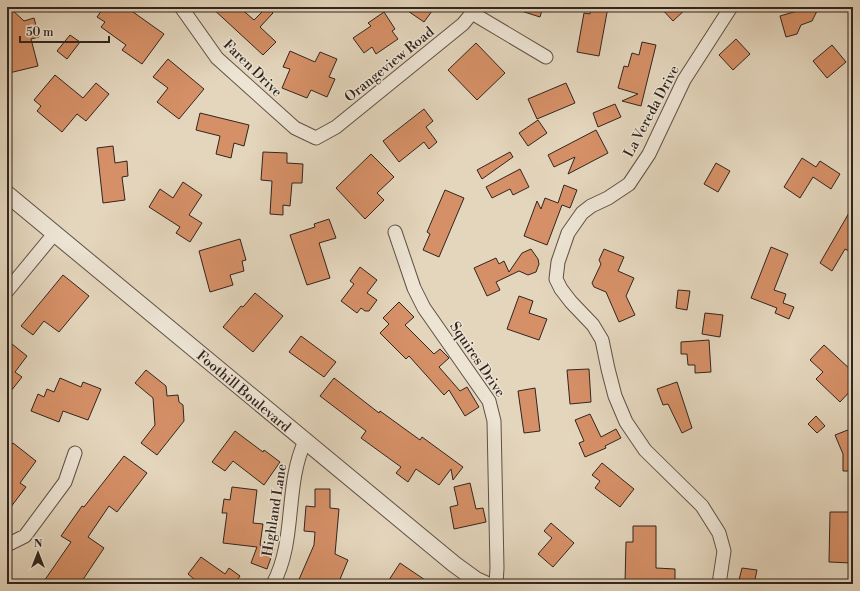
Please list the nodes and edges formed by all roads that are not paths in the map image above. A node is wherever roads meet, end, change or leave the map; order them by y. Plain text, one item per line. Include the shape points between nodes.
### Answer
1 (181, 7) edge
2 (730, 7) edge
3 (474, 10) edge
4 (546, 56) dead end
5 (316, 138) joint
6 (7, 194) edge
7 (395, 232) dead end
8 (54, 234) junction
9 (7, 291) edge
10 (305, 442) junction
11 (75, 454) dead end
12 (7, 543) edge
13 (478, 583) edge
14 (273, 584) edge
15 (496, 584) edge
16 (719, 584) edge

1 - 5 street, Faren Drive via 217,58 295,128
2 - 16 street, La Vereda Drive via 684,80 648,154 629,184 582,213 568,233 558,262 556,279 561,289 602,340 615,396 626,422 645,450 702,506 719,533 724,551
3 - 4 street
3 - 5 street, Orangeview Road via 462,24 336,127
6 - 8 street, Foothill Boulevard
7 - 15 street, Squires Drive via 414,288 424,308 490,401 493,410
8 - 9 street
8 - 10 street, Foothill Boulevard
10 - 13 street, Foothill Boulevard
10 - 14 street, Highland Lane via 299,456 293,487 285,554
11 - 12 street via 65,482 25,536

